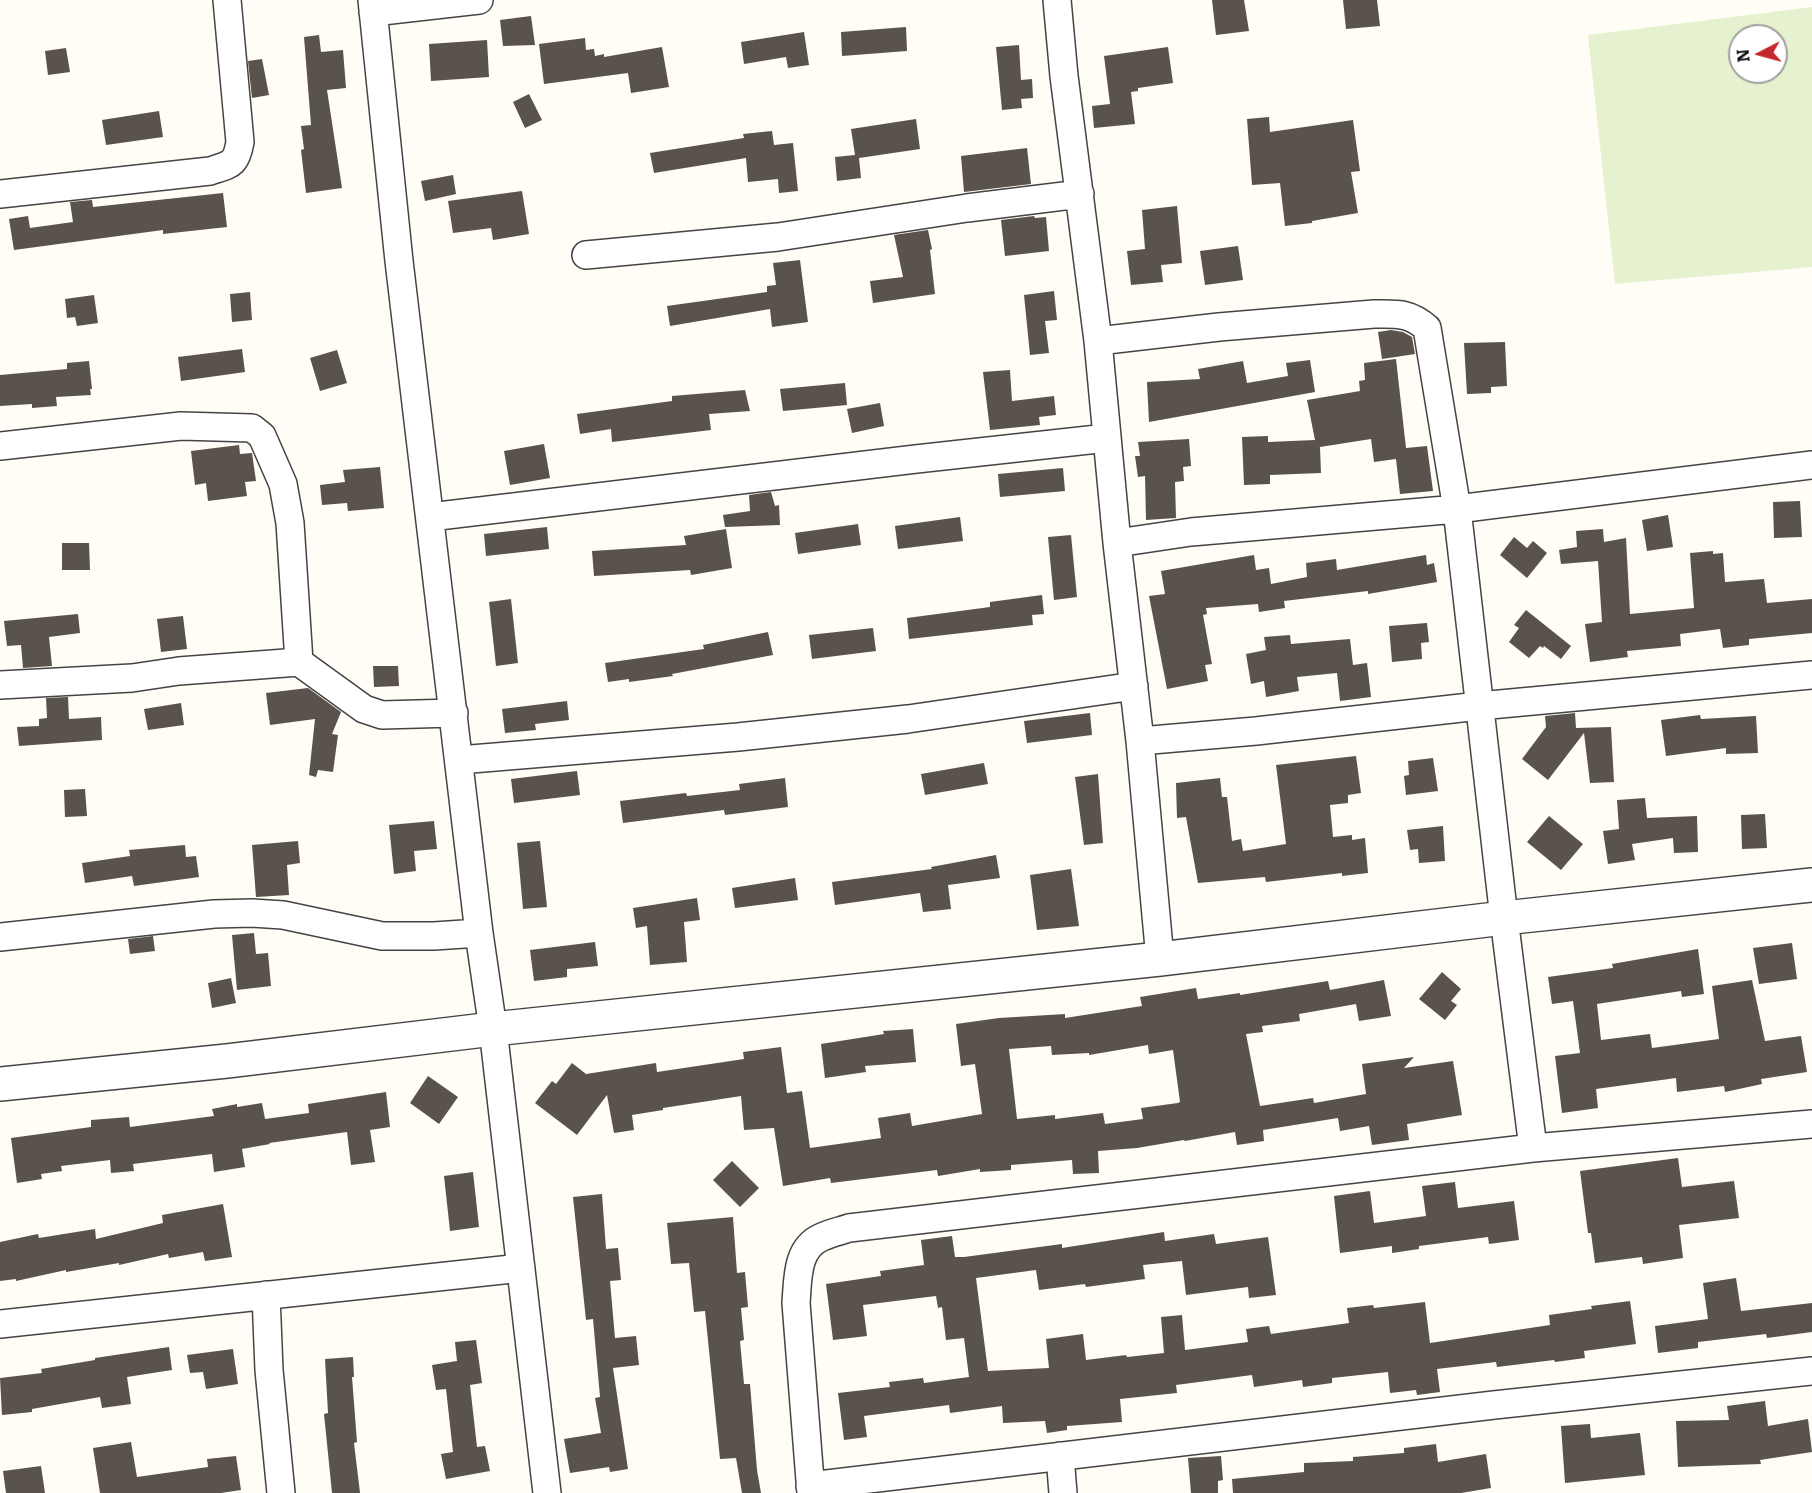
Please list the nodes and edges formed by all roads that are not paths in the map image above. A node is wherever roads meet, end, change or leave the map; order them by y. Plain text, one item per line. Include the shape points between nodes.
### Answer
1 (227, 0) edge
2 (479, 0) edge
3 (1057, 0) edge
4 (372, 6) edge
5 (1080, 194) junction
6 (0, 195) edge
7 (586, 255) dead end
8 (1098, 341) junction
9 (1107, 438) junction
10 (0, 446) edge
11 (1812, 465) edge
12 (1457, 509) junction
13 (430, 517) junction
14 (1117, 543) junction
15 (299, 662) junction
16 (1812, 675) edge
17 (0, 685) edge
18 (1134, 686) junction
19 (1479, 706) junction
20 (454, 713) junction
21 (1140, 741) junction
22 (459, 760) junction
23 (1812, 885) edge
24 (1504, 918) junction
25 (479, 933) junction
26 (0, 937) edge
27 (1160, 959) junction
28 (493, 1029) junction
29 (0, 1084) edge
30 (1812, 1124) edge
31 (1533, 1148) junction
32 (521, 1268) junction
33 (266, 1295) junction
34 (0, 1324) edge
35 (1812, 1371) edge
36 (1060, 1456) junction
37 (810, 1490) edge
38 (281, 1493) edge
39 (547, 1493) edge
40 (1063, 1493) edge

1 - 6 street via 240,142 237,157 228,165 210,171
2 - 4 street
3 - 5 street
4 - 13 street
5 - 7 street via 778,237
5 - 8 street
8 - 9 street
8 - 12 street via 1374,314 1416,318 1427,328
9 - 13 street
9 - 14 street
10 - 15 street via 181,426 252,428 262,436 283,484 290,523
11 - 12 street
12 - 14 street via 1191,532
12 - 19 street
13 - 20 street
14 - 18 street
15 - 17 street via 178,670 132,678
15 - 20 street via 364,709 382,715
16 - 19 street
18 - 21 street
18 - 22 street via 885,721
19 - 21 street
19 - 24 street
20 - 22 street
21 - 27 street
22 - 25 street
23 - 24 street
24 - 27 street
24 - 31 street
25 - 26 street via 382,936 283,915 252,913
25 - 28 street
27 - 28 street
28 - 29 street
28 - 32 street
30 - 31 street
31 - 37 street via 849,1228 820,1237 805,1250 798,1272 796,1303
32 - 33 street
32 - 39 street
33 - 34 street
33 - 38 street
35 - 36 street
36 - 37 street
36 - 40 street

